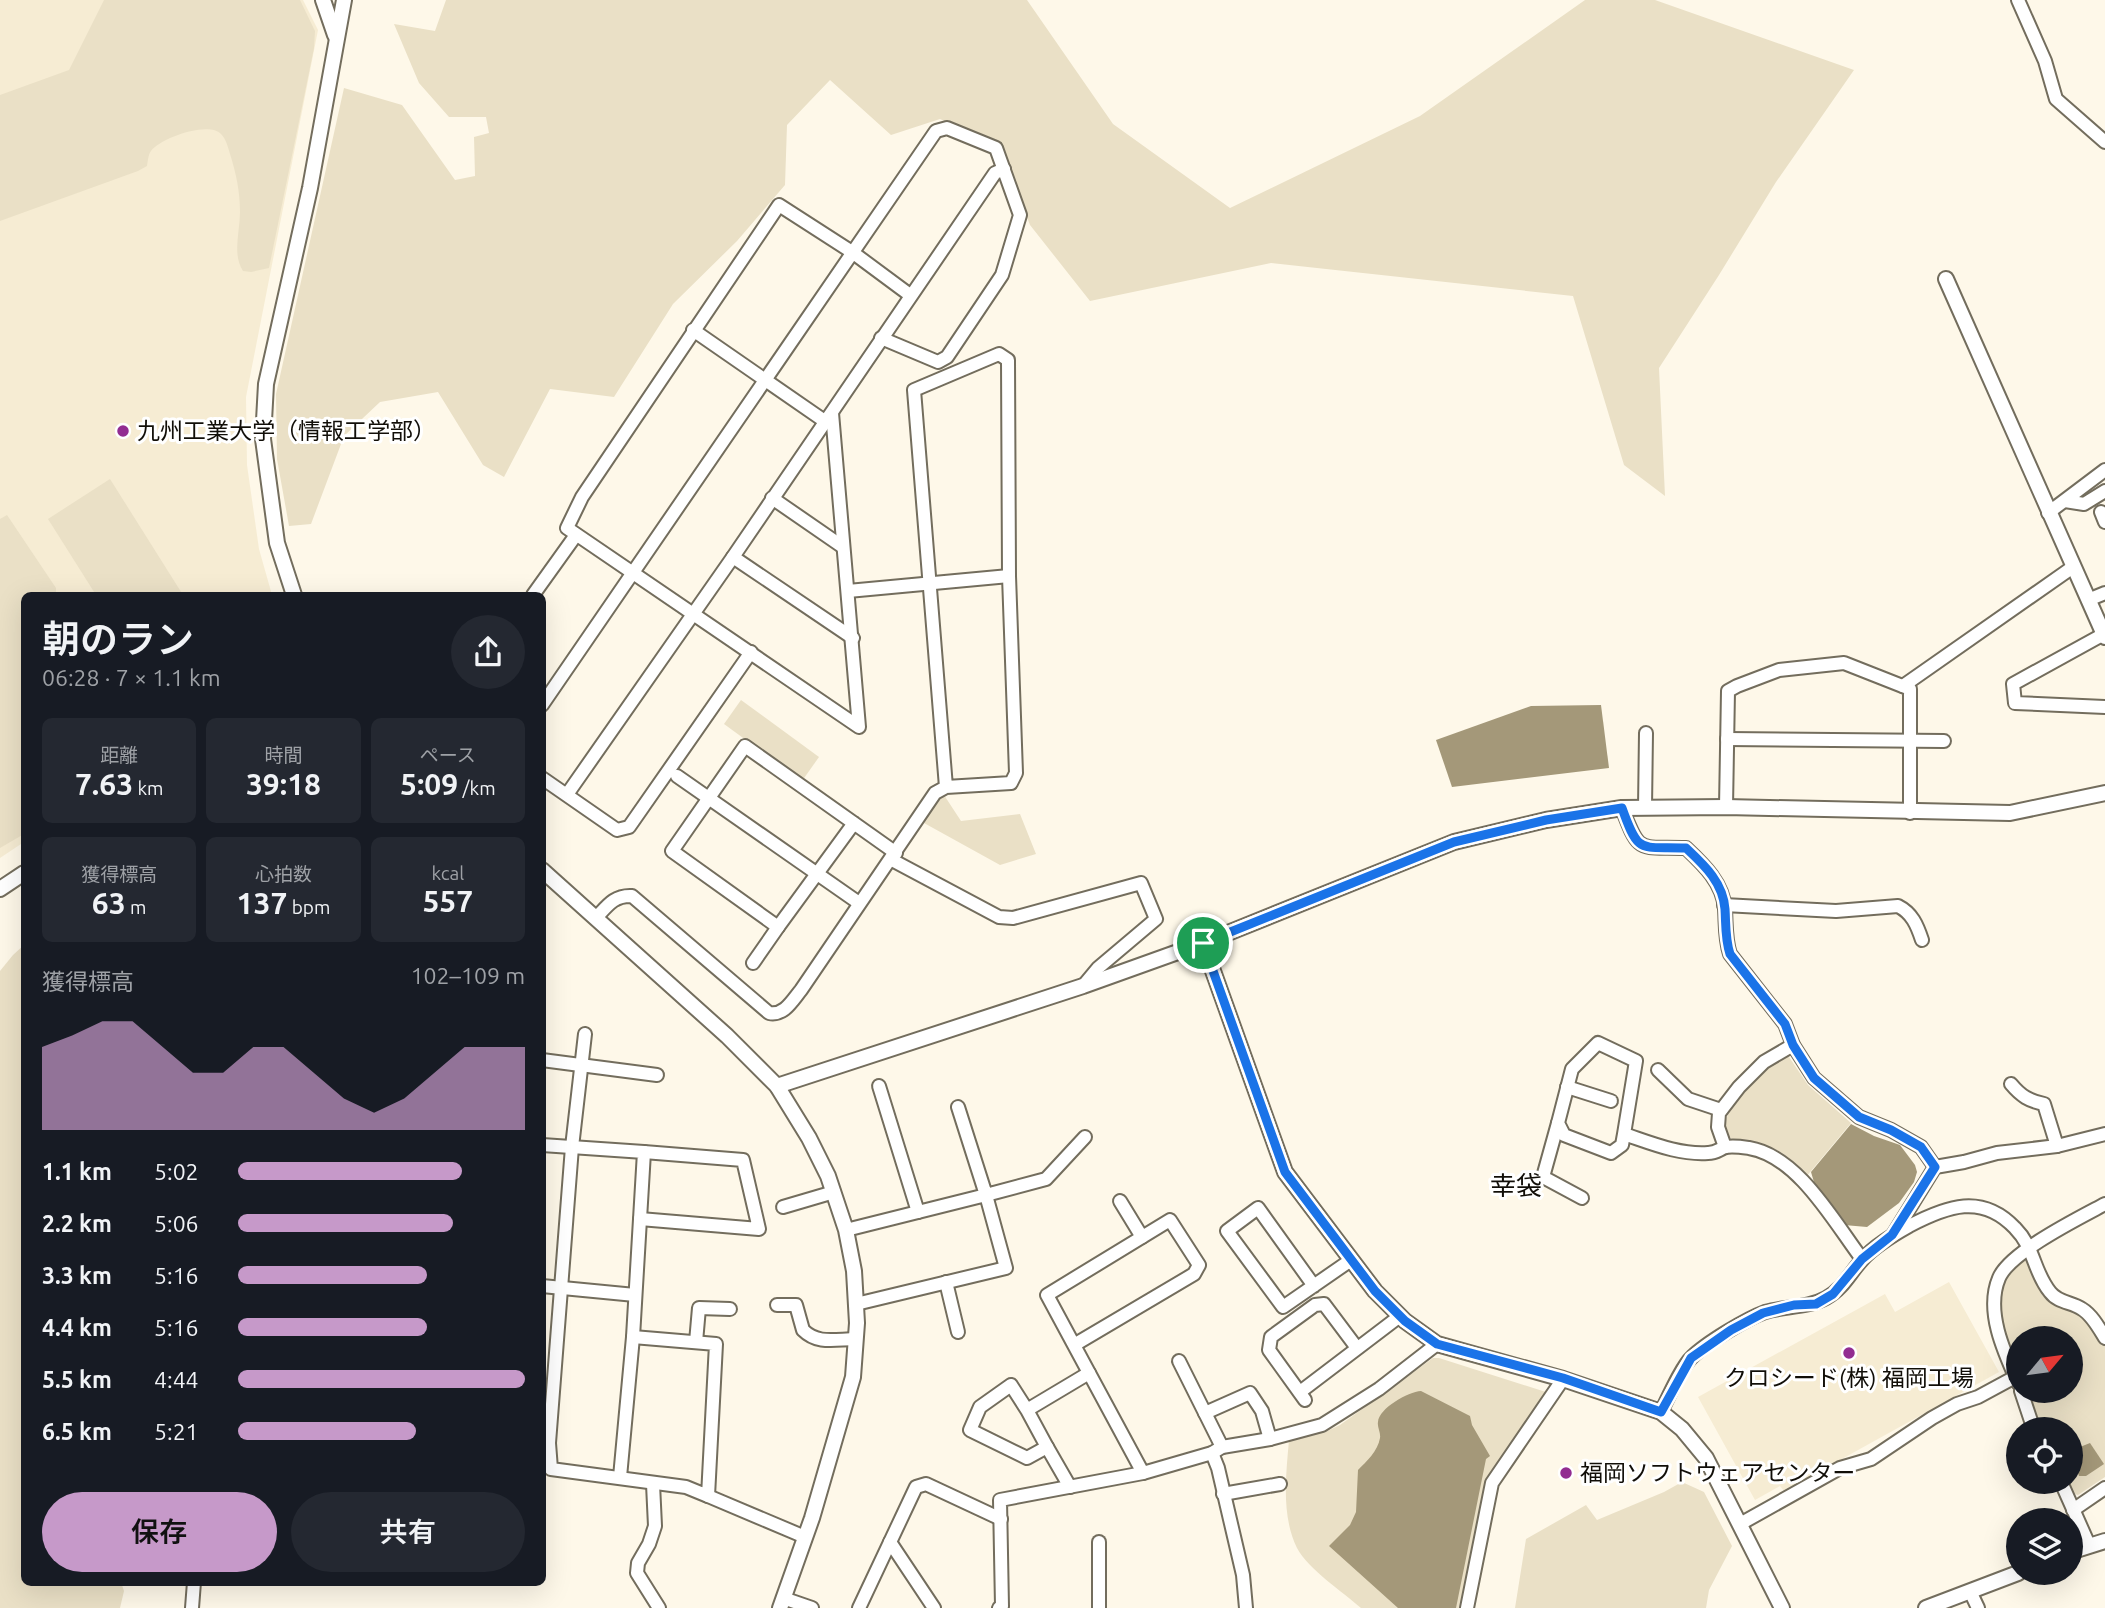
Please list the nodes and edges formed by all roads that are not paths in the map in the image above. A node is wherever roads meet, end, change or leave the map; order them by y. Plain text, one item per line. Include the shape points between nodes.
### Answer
1 (323, 0) edge
2 (344, 0) edge
3 (2018, 0) edge
4 (337, 40) junction
5 (2105, 142) edge
6 (1004, 169) junction
7 (852, 252) junction
8 (1946, 279) dead end
9 (911, 295) junction
10 (693, 330) junction
11 (881, 338) junction
12 (765, 380) junction
13 (829, 417) junction
14 (2105, 470) edge
15 (2105, 491) edge
16 (772, 498) junction
17 (2065, 500) junction
18 (2049, 513) junction
19 (576, 535) junction
20 (843, 547) junction
21 (733, 557) junction
22 (2073, 567) junction
23 (633, 573) junction
24 (1009, 576) junction
25 (930, 583) junction
26 (848, 591) junction
27 (293, 592) edge
28 (535, 592) edge
29 (2105, 593) edge
30 (2088, 600) junction
31 (692, 614) junction
32 (2104, 636) edge
33 (853, 638) junction
34 (751, 652) junction
35 (1903, 686) junction
36 (546, 699) edge
37 (2105, 707) edge
38 (1646, 733) dead end
39 (1727, 740) junction
40 (1911, 741) junction
41 (1944, 741) dead end
42 (677, 776) dead end
43 (546, 780) edge
44 (946, 787) junction
45 (568, 793) junction
46 (2105, 793) edge
47 (709, 798) junction
48 (1726, 807) junction
49 (1622, 808) junction
50 (1645, 808) junction
51 (1910, 813) junction
52 (854, 823) junction
53 (894, 857) junction
54 (546, 874) edge
55 (817, 874) junction
56 (21, 875) edge
57 (0, 889) edge
58 (859, 903) junction
59 (1724, 905) junction
60 (596, 918) junction
61 (778, 927) junction
62 (1922, 940) dead end
63 (1203, 943) junction
64 (753, 963) dead end
65 (1083, 986) junction
66 (585, 1034) dead end
67 (1793, 1045) junction
68 (546, 1061) edge
69 (581, 1065) junction
70 (1658, 1070) dead end
71 (657, 1075) dead end
72 (2011, 1084) dead end
73 (777, 1086) junction
74 (879, 1086) dead end
75 (1567, 1087) junction
76 (1611, 1101) dead end
77 (958, 1107) dead end
78 (1721, 1110) junction
79 (1558, 1123) junction
80 (1624, 1134) junction
81 (2105, 1134) edge
82 (1085, 1137) dead end
83 (546, 1145) edge
84 (2057, 1146) junction
85 (572, 1147) junction
86 (1725, 1147) junction
87 (644, 1152) junction
88 (1935, 1167) junction
89 (834, 1192) junction
90 (986, 1195) junction
91 (1581, 1198) dead end
92 (1119, 1200) dead end
93 (783, 1207) dead end
94 (2104, 1207) edge
95 (918, 1212) junction
96 (640, 1219) junction
97 (846, 1230) junction
98 (1892, 1235) junction
99 (1143, 1237) junction
100 (2031, 1247) junction
101 (1862, 1259) junction
102 (1351, 1260) junction
103 (946, 1282) junction
104 (546, 1286) edge
105 (1314, 1286) junction
106 (561, 1287) junction
107 (635, 1295) junction
108 (856, 1304) junction
109 (777, 1305) dead end
110 (730, 1309) dead end
111 (1399, 1316) junction
112 (958, 1332) dead end
113 (633, 1337) junction
114 (2105, 1338) edge
115 (856, 1339) junction
116 (696, 1342) junction
117 (1437, 1344) junction
118 (1074, 1345) junction
119 (1357, 1348) junction
120 (2006, 1352) edge
121 (1179, 1361) dead end
122 (1089, 1373) junction
123 (1563, 1378) junction
124 (2006, 1384) edge
125 (1027, 1410) junction
126 (1661, 1412) junction
127 (1205, 1413) junction
128 (1270, 1438) junction
129 (546, 1443) edge
130 (1047, 1447) junction
131 (1217, 1450) junction
132 (1143, 1473) junction
133 (620, 1477) junction
134 (653, 1483) junction
135 (1280, 1484) dead end
136 (1070, 1487) junction
137 (2105, 1488) edge
138 (1223, 1494) junction
139 (708, 1496) junction
140 (2076, 1508) edge
141 (1001, 1519) junction
142 (1740, 1524) junction
143 (2083, 1532) edge
144 (805, 1537) junction
145 (2105, 1541) edge
146 (890, 1542) junction
147 (1099, 1542) dead end
148 (2089, 1545) junction
149 (2083, 1547) edge
150 (2006, 1578) edge
151 (194, 1586) edge
152 (1970, 1591) junction
153 (781, 1603) edge
154 (192, 1608) edge
155 (659, 1608) edge
156 (812, 1608) edge
157 (859, 1608) edge
158 (934, 1608) edge
159 (999, 1608) edge
160 (1099, 1608) edge
161 (1247, 1608) edge
162 (1467, 1608) edge
163 (1782, 1608) edge
164 (1926, 1608) edge
165 (1978, 1608) edge

1 - 4 street
2 - 4 street
3 - 5 street via 2056,99
4 - 27 street via 266,384 263,439 268,478 277,543
6 - 7 street via 996,148 947,128 936,131
6 - 9 street via 995,173
6 - 11 street via 1020,215 1002,275 947,357 938,362
7 - 9 street
7 - 10 street via 779,205
7 - 12 street
8 - 18 street
9 - 11 street
10 - 12 street
10 - 19 street via 582,498 567,528
11 - 13 street
12 - 13 street
12 - 23 street
13 - 16 street
13 - 20 street
14 - 17 street
15 - 17 street via 2084,504
16 - 20 street
16 - 21 street
17 - 18 street
18 - 22 street
19 - 23 street
19 - 28 street
20 - 26 street
21 - 31 street
21 - 33 street
22 - 30 street
22 - 35 street
23 - 31 street
23 - 36 street
24 - 25 street
24 - 25 street via 1008,360 999,354 914,390
24 - 44 street via 1016,773 1011,783
25 - 26 street
25 - 44 street
26 - 33 street
29 - 30 street
30 - 32 street
31 - 34 street
31 - 45 street
32 - 37 street via 2013,684 2015,703
33 - 34 street via 859,727
34 - 45 street via 629,827 617,830
35 - 39 street via 1844,663 1779,670 1728,691
35 - 40 street via 1910,689
38 - 50 street
39 - 40 street
39 - 48 street
40 - 41 street
40 - 51 street
42 - 47 street
43 - 45 street
44 - 53 street via 935,793
46 - 51 street via 2010,813
47 - 52 street via 745,746
47 - 55 street
47 - 61 street via 672,851
48 - 50 street
48 - 51 street
49 - 50 street
49 - 59 street via 1633,838 1646,848 1686,848 1717,881
49 - 63 street via 1454,842
52 - 53 street
52 - 55 street
53 - 58 street
53 - 65 street via 1006,918 1141,883 1156,919
54 - 60 street
55 - 58 street
55 - 61 street
56 - 57 street
58 - 60 street via 801,990 776,1015 632,896 612,900
59 - 62 street via 1836,911 1898,906 1912,917
59 - 67 street via 1730,954 1785,1024
60 - 73 street
61 - 64 street
63 - 65 street
63 - 102 street via 1285,1172
65 - 73 street
66 - 69 street
67 - 78 street via 1764,1062
67 - 88 street via 1826,1090 1859,1117 1921,1147
68 - 69 street
69 - 71 street
69 - 85 street
70 - 78 street via 1688,1099
72 - 84 street via 2020,1095 2044,1104
73 - 89 street via 809,1138
74 - 95 street
75 - 76 street
75 - 79 street
75 - 80 street via 1572,1069 1598,1042 1636,1060
77 - 90 street
78 - 86 street via 1718,1127
79 - 80 street via 1564,1135 1611,1153 1622,1145
79 - 91 street via 1543,1177
80 - 86 street via 1686,1152 1717,1152
81 - 84 street
82 - 90 street via 1046,1179
83 - 85 street
84 - 88 street
85 - 87 street
85 - 106 street
86 - 101 street via 1749,1148 1783,1162
87 - 96 street
87 - 96 street via 743,1160 759,1229
88 - 98 street
89 - 93 street
89 - 97 street
90 - 95 street
90 - 103 street via 1006,1268
92 - 99 street
94 - 100 street
95 - 97 street
96 - 107 street
97 - 108 street
98 - 100 street via 1929,1215 1965,1205 2003,1216
98 - 101 street
99 - 118 street via 1047,1295
99 - 118 street via 1170,1220 1199,1265 1194,1274
100 - 114 street via 2036,1270 2051,1293 2084,1310
100 - 120 street via 2004,1269 1995,1291 1996,1323
101 - 126 street via 1833,1294 1816,1304 1763,1313 1691,1358
102 - 105 street
102 - 111 street
103 - 108 street
103 - 112 street
104 - 106 street
105 - 105 street via 1283,1307 1227,1231 1258,1208
106 - 107 street
106 - 129 street
107 - 113 street
108 - 115 street
109 - 115 street via 796,1306 803,1330 815,1339
110 - 116 street via 699,1308
111 - 117 street
111 - 119 street
113 - 116 street
113 - 133 street
115 - 144 street via 853,1377
116 - 139 street via 716,1344
117 - 123 street
117 - 128 street via 1337,1417
118 - 122 street
119 - 119 street via 1302,1396 1269,1350 1271,1337 1315,1304 1324,1304
121 - 127 street
122 - 125 street
122 - 132 street
123 - 126 street
123 - 162 street via 1492,1483
124 - 142 street via 1957,1404 1871,1458 1840,1468
125 - 130 street
125 - 130 street via 1011,1385 981,1408 970,1430 1027,1458
126 - 142 street via 1706,1458
127 - 128 street via 1250,1393 1262,1410
127 - 131 street
128 - 131 street
129 - 133 street via 551,1469
130 - 136 street
131 - 132 street
131 - 138 street
132 - 136 street
133 - 134 street
134 - 139 street via 686,1487
134 - 155 street via 655,1526 637,1573
135 - 138 street
136 - 141 street via 1000,1500
137 - 140 street
138 - 161 street
139 - 144 street
141 - 146 street via 926,1484 916,1487
141 - 159 street
142 - 163 street
143 - 148 street
144 - 153 street
145 - 148 street
146 - 157 street
146 - 158 street
147 - 160 street
148 - 149 street
150 - 152 street
151 - 154 street
152 - 164 street
152 - 165 street
153 - 156 street

